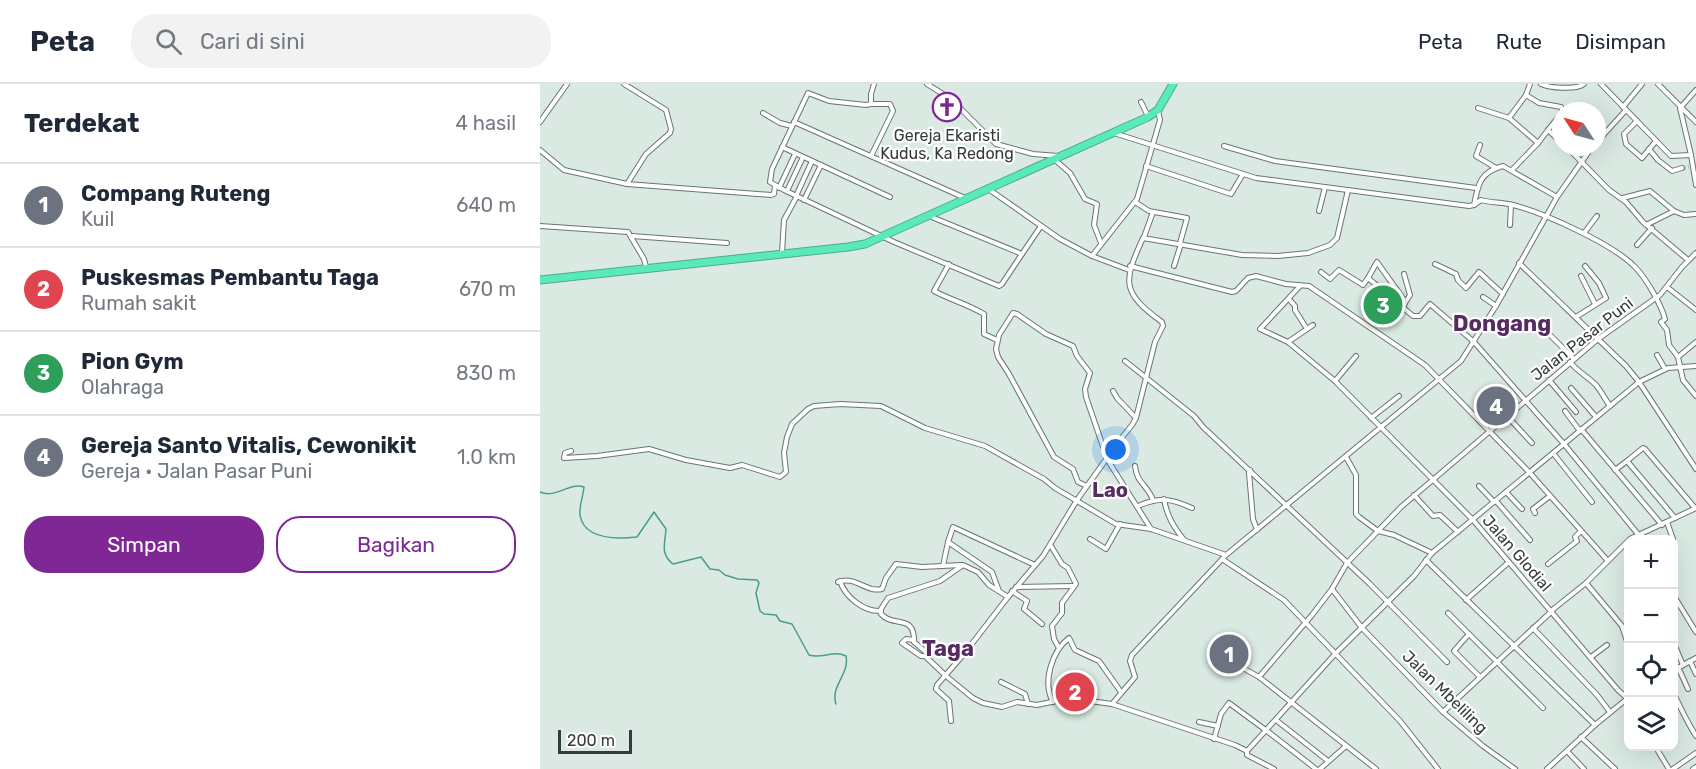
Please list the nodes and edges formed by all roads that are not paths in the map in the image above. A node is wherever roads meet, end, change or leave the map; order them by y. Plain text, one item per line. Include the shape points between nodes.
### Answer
1 (567, 84) edge
2 (624, 84) edge
3 (874, 84) edge
4 (927, 84) edge
5 (1530, 84) edge
6 (1541, 84) edge
7 (1584, 84) edge
8 (1601, 84) edge
9 (1642, 84) edge
10 (1658, 84) edge
11 (1172, 85) edge
12 (1696, 90) edge
13 (1526, 95) junction
14 (1141, 102) dead end
15 (871, 104) junction
16 (1552, 105) edge
17 (1680, 106) junction
18 (1478, 108) dead end
19 (1624, 108) junction
20 (1158, 110) junction
21 (764, 113) dead end
22 (1148, 117) junction
23 (1509, 118) junction
24 (1637, 121) junction
25 (540, 122) edge
26 (1696, 122) edge
27 (793, 124) junction
28 (1552, 125) edge
29 (1548, 130) junction
30 (1111, 132) junction
31 (1606, 132) edge
32 (1552, 134) edge
33 (1656, 141) junction
34 (1538, 143) junction
35 (1480, 145) dead end
36 (1152, 146) junction
37 (1224, 146) dead end
38 (782, 147) junction
39 (1649, 149) junction
40 (540, 150) edge
41 (795, 154) junction
42 (1691, 155) junction
43 (871, 156) junction
44 (1577, 156) edge
45 (1584, 156) edge
46 (803, 157) junction
47 (1056, 157) junction
48 (1581, 160) junction
49 (812, 161) junction
50 (821, 165) junction
51 (1146, 166) junction
52 (1496, 168) junction
53 (1682, 168) tunnel mouth
54 (1512, 170) junction
55 (1243, 174) junction
56 (627, 184) junction
57 (1696, 185) edge
58 (777, 187) junction
59 (1325, 187) junction
60 (987, 188) junction
61 (1476, 188) junction
62 (1348, 190) junction
63 (787, 191) junction
64 (796, 196) junction
65 (890, 197) dead end
66 (1557, 197) junction
67 (965, 198) junction
68 (1622, 198) junction
69 (804, 200) junction
70 (1135, 202) junction
71 (1474, 205) junction
72 (1511, 205) junction
73 (1319, 211) dead end
74 (1674, 211) junction
75 (1153, 212) junction
76 (929, 214) junction
77 (1696, 214) edge
78 (1597, 216) dead end
79 (1546, 218) junction
80 (1510, 225) dead end
81 (1646, 225) junction
82 (540, 226) edge
83 (1041, 226) junction
84 (1652, 228) junction
85 (1584, 233) junction
86 (632, 236) junction
87 (882, 236) junction
88 (1144, 237) junction
89 (727, 243) dead end
90 (1101, 243) junction
91 (1180, 243) junction
92 (1637, 245) dead end
93 (1696, 253) edge
94 (782, 254) junction
95 (1022, 254) junction
96 (1092, 256) junction
97 (1688, 260) junction
98 (1519, 263) junction
99 (949, 264) junction
100 (1434, 264) dead end
101 (1174, 266) dead end
102 (1585, 266) dead end
103 (646, 267) junction
104 (1129, 268) junction
105 (1321, 272) dead end
106 (1404, 274) dead end
107 (1581, 276) dead end
108 (1368, 278) junction
109 (540, 280) edge
110 (1299, 287) junction
111 (1667, 287) junction
112 (1503, 294) junction
113 (1483, 297) dead end
114 (1656, 298) junction
115 (1289, 299) junction
116 (1405, 303) junction
117 (1595, 304) junction
118 (1496, 306) junction
119 (1403, 308) junction
120 (1696, 310) edge
121 (1576, 317) junction
122 (1539, 324) dead end
123 (1312, 325) dead end
124 (1306, 329) junction
125 (995, 339) junction
126 (1598, 339) junction
127 (1288, 342) junction
128 (1474, 342) junction
129 (1696, 342) edge
130 (1657, 355) dead end
131 (1356, 356) dead end
132 (1678, 357) junction
133 (1125, 361) dead end
134 (1572, 361) junction
135 (1681, 366) junction
136 (1696, 366) edge
137 (1665, 369) junction
138 (1146, 378) junction
139 (1440, 379) junction
140 (1549, 380) junction
141 (1335, 381) junction
142 (1639, 382) junction
143 (1570, 388) dead end
144 (1113, 391) dead end
145 (1399, 396) dead end
146 (1696, 396) edge
147 (1525, 400) junction
148 (1610, 406) junction
149 (1565, 411) dead end
150 (1576, 412) dead end
151 (1507, 416) junction
152 (1596, 417) junction
153 (1136, 418) junction
154 (1371, 418) junction
155 (1382, 428) junction
156 (1581, 430) junction
157 (1490, 431) junction
158 (1532, 442) dead end
159 (1564, 444) junction
160 (571, 451) dead end
161 (1553, 453) junction
162 (1107, 457) junction
163 (1346, 457) junction
164 (1627, 461) junction
165 (1135, 466) dead end
166 (1696, 469) edge
167 (1615, 470) junction
168 (1250, 471) junction
169 (1530, 473) junction
170 (1432, 479) junction
171 (1087, 486) junction
172 (1479, 486) dead end
173 (1506, 492) junction
174 (1414, 495) junction
175 (1550, 496) junction
176 (1077, 500) junction
177 (1154, 500) junction
178 (1164, 500) junction
179 (1495, 502) junction
180 (1592, 502) dead end
181 (1138, 506) junction
182 (1287, 506) junction
183 (1192, 508) dead end
184 (1696, 508) edge
185 (1522, 509) dead end
186 (1536, 513) dead end
187 (1675, 518) junction
188 (1473, 520) junction
189 (1667, 522) junction
190 (1120, 524) junction
191 (1662, 525) junction
192 (1151, 529) junction
193 (1257, 530) junction
194 (1378, 531) junction
195 (1581, 531) junction
196 (1458, 532) junction
197 (1639, 535) edge
198 (1644, 535) edge
199 (1671, 535) edge
200 (1090, 539) dead end
201 (1184, 540) junction
202 (1530, 540) dead end
203 (948, 542) junction
204 (1051, 546) junction
205 (1624, 546) edge
206 (1432, 553) junction
207 (1224, 557) junction
208 (1426, 560) junction
209 (1608, 561) junction
210 (1509, 562) junction
211 (1347, 563) junction
212 (1548, 564) dead end
213 (963, 565) junction
214 (944, 566) junction
215 (1035, 566) junction
216 (1586, 583) junction
217 (1075, 586) junction
218 (1016, 587) junction
219 (1332, 589) junction
220 (999, 591) junction
221 (1012, 591) junction
222 (1008, 597) junction
223 (1466, 600) junction
224 (1389, 602) junction
225 (1678, 603) edge
226 (881, 611) junction
227 (1552, 611) junction
228 (1448, 613) dead end
229 (1305, 623) junction
230 (1042, 624) dead end
231 (1362, 628) junction
232 (1533, 628) junction
233 (1624, 628) edge
234 (1696, 632) edge
235 (1469, 634) junction
236 (914, 640) junction
237 (1514, 645) junction
238 (1607, 645) dead end
239 (1059, 648) junction
240 (1336, 653) junction
241 (925, 656) junction
242 (1591, 657) junction
243 (1696, 658) edge
244 (1230, 660) dead end
245 (1690, 661) junction
246 (1447, 662) dead end
247 (1496, 662) junction
248 (1678, 667) edge
249 (1696, 674) edge
250 (946, 676) junction
251 (1259, 677) junction
252 (1480, 677) junction
253 (1001, 682) dead end
254 (1688, 689) dead end
255 (1121, 692) junction
256 (1627, 697) edge
257 (1676, 697) edge
258 (1624, 701) edge
259 (1053, 702) junction
260 (1292, 702) junction
261 (1028, 704) junction
262 (1112, 704) junction
263 (1543, 708) dead end
264 (1443, 712) junction
265 (1610, 712) junction
266 (951, 720) dead end
267 (1276, 720) junction
268 (1199, 722) dead end
269 (1595, 725) junction
270 (1218, 726) junction
271 (1267, 731) junction
272 (1696, 736) edge
273 (1581, 737) junction
274 (1214, 739) junction
275 (1346, 746) junction
276 (1247, 751) junction
277 (1658, 751) edge
278 (1567, 752) junction
279 (1696, 753) edge
280 (1328, 760) junction
281 (1274, 769) edge
282 (1318, 769) edge
283 (1376, 769) edge
284 (1438, 769) edge
285 (1515, 769) edge
286 (1547, 769) edge
287 (1584, 769) edge
288 (1616, 769) edge
289 (1671, 769) edge

1 - 25 street
2 - 56 street via 666,110 671,129 646,154
3 - 15 street
4 - 47 street via 951,99 996,144
5 - 13 street
6 - 7 street via 1551,88 1577,88
8 - 19 street
9 - 19 street
10 - 17 street
11 - 20 highway
12 - 17 street
13 - 16 street
13 - 23 street
14 - 22 street
15 - 27 street via 829,101 809,93
15 - 43 street via 890,104 893,111
17 - 26 street
17 - 42 street
18 - 23 street
19 - 24 street
19 - 31 street
20 - 22 highway
20 - 36 street via 1160,120
21 - 27 street via 780,123
22 - 30 highway
23 - 34 street
24 - 33 street
24 - 39 street via 1624,134 1625,143 1642,158
27 - 38 street
27 - 43 street
28 - 29 street
29 - 32 street
29 - 34 street
30 - 36 street
30 - 47 highway
33 - 39 street
33 - 42 street via 1673,156
34 - 54 street
35 - 52 street via 1477,156
36 - 51 street
36 - 55 street
37 - 61 street via 1275,160
38 - 41 street
38 - 58 street via 770,176 770,182
39 - 53 street via 1672,171
40 - 56 street via 566,171
41 - 46 street
41 - 58 street
42 - 57 street
43 - 67 street
44 - 48 street
45 - 48 street
46 - 49 street
46 - 63 street
47 - 60 highway
47 - 90 street via 1085,198 1098,204 1094,225
48 - 66 street
48 - 68 street
49 - 50 street
49 - 64 street
50 - 65 street
50 - 69 street
51 - 55 street via 1231,194
51 - 70 street
52 - 54 street via 1505,166
52 - 61 street
54 - 66 street
55 - 59 street
56 - 58 street via 771,195
58 - 63 street
59 - 62 street
59 - 73 street
60 - 67 highway
60 - 83 street
61 - 71 street
62 - 71 street
62 - 91 street via 1337,238 1308,253 1242,255
63 - 64 street
64 - 69 street
64 - 94 street via 784,220
66 - 79 street
67 - 76 highway
68 - 74 street via 1649,191
68 - 81 street
69 - 87 street
70 - 75 street
70 - 90 street
71 - 72 street via 1481,200
72 - 79 street
72 - 80 street
74 - 77 street via 1686,216
74 - 81 street
75 - 88 street
75 - 91 street via 1187,218
76 - 87 highway
76 - 95 street
78 - 85 street
79 - 85 street
79 - 98 street
81 - 84 street
82 - 86 street via 627,232
83 - 95 street
83 - 96 street
84 - 92 street
84 - 97 street
85 - 114 street via 1634,266
86 - 89 street
86 - 103 street
87 - 94 highway via 859,245
87 - 99 street
88 - 91 street
88 - 104 street
90 - 96 street
91 - 101 street
93 - 97 street, Jalan Pasar Puni
94 - 103 highway
95 - 99 street via 1001,285
96 - 104 street
97 - 111 street, Jalan Pasar Puni
98 - 112 street
98 - 121 street
99 - 125 street via 934,291 984,314 983,333
100 - 112 street via 1456,274 1466,288 1479,272
102 - 117 street via 1606,297
103 - 109 highway
104 - 110 street via 1232,292 1256,276
104 - 138 street via 1132,295 1163,324
105 - 108 street via 1330,279 1339,270 1363,285
106 - 116 street via 1410,295
107 - 117 street
108 - 116 street via 1377,262
108 - 119 street
110 - 115 street
110 - 139 street via 1311,287 1385,336
111 - 114 street, Jalan Pasar Puni
111 - 120 street
112 - 118 street
113 - 118 street
114 - 126 street, Jalan Pasar Puni
114 - 132 street via 1665,318 1661,322 1667,330 1669,345
115 - 124 street
115 - 127 street, Jalan Glodial via 1259,329
116 - 119 street
117 - 121 street
118 - 128 street
119 - 128 street via 1418,317 1430,304
121 - 126 street
122 - 134 street
123 - 124 street
124 - 127 street
125 - 162 street via 1015,313 1073,346 1090,373 1086,397
125 - 171 street via 998,357 1054,457 1073,469 1078,482
126 - 134 street, Jalan Pasar Puni
126 - 142 street
127 - 141 street, Jalan Glodial
128 - 139 street via 1461,362
128 - 147 street
129 - 132 street
130 - 137 street
131 - 141 street
132 - 135 street
133 - 138 street
134 - 140 street, Jalan Pasar Puni
134 - 148 street
135 - 136 street
135 - 137 street
135 - 146 street via 1685,383
137 - 142 street
138 - 153 street
138 - 168 street via 1194,416
139 - 155 street
139 - 157 street
140 - 147 street, Jalan Pasar Puni
140 - 150 street
141 - 154 street, Jalan Glodial
142 - 148 street
142 - 166 street
143 - 152 street
144 - 153 street
145 - 154 street
147 - 151 street, Jalan Pasar Puni
147 - 159 street
148 - 152 street
149 - 156 street
151 - 157 street, Jalan Pasar Puni
151 - 158 street
152 - 156 street
153 - 162 street
154 - 155 street, Jalan Glodial
155 - 163 street
155 - 170 street, Jalan Glodial
156 - 159 street
156 - 167 street
157 - 169 street
157 - 170 street, Jalan Pasar Puni
159 - 161 street
159 - 197 street
160 - 176 street via 564,458 649,449 730,468 742,465 780,477 786,472 784,450 790,428 808,409 840,404 881,406 925,428 981,444
161 - 169 street
161 - 180 street
162 - 171 street
162 - 181 street
163 - 182 street
163 - 194 street via 1356,475 1356,514
164 - 167 street
164 - 184 street via 1645,448
164 - 187 street
165 - 177 street via 1138,480
167 - 191 street
168 - 182 street
168 - 193 street
169 - 173 street
169 - 175 street
170 - 174 street, Jalan Pasar Puni
170 - 188 street, Jalan Glodial
171 - 176 street
172 - 179 street
173 - 179 street
173 - 185 street
174 - 194 street, Jalan Pasar Puni
174 - 196 street via 1433,516 1440,515
175 - 186 street via 1533,509
175 - 195 street
176 - 190 street
176 - 204 street
177 - 178 street
177 - 181 street
178 - 183 street
178 - 201 street via 1172,524
179 - 188 street
179 - 202 street
181 - 192 street
182 - 193 street
182 - 211 street
184 - 187 street
187 - 189 street
188 - 196 street
188 - 210 street, Jalan Glodial
189 - 191 street
189 - 199 street
190 - 192 street
190 - 200 street via 1106,549
191 - 198 street
192 - 201 street
193 - 207 street
194 - 206 street
194 - 211 street, Jalan Pasar Puni
195 - 209 street
195 - 212 street via 1575,537 1577,541
196 - 206 street
201 - 207 street
203 - 214 street
203 - 215 street via 954,528
203 - 220 street via 992,572
204 - 215 street
204 - 217 street via 1068,568
205 - 209 street
206 - 208 street
207 - 229 street via 1281,597
207 - 255 street via 1132,655 1135,677
208 - 223 street
208 - 224 street
209 - 216 street
210 - 223 street
210 - 227 street, Jalan Glodial
211 - 219 street, Jalan Pasar Puni
211 - 224 street
213 - 214 street
213 - 220 street via 978,572
213 - 226 street via 940,581 888,598
214 - 226 street via 896,564 882,589 848,579 839,582 848,596 868,610
215 - 218 street
216 - 227 street
216 - 233 street
217 - 218 street
217 - 239 street via 1052,626
218 - 221 street
219 - 229 street, Jalan Pasar Puni
219 - 231 street, Jalan Mbeliling
220 - 222 street
221 - 222 street
221 - 230 street via 1027,601 1024,608
222 - 250 street
223 - 237 street
224 - 231 street
224 - 246 street
225 - 234 street
226 - 236 street via 885,619 909,626
227 - 232 street
227 - 242 street, Jalan Glodial
228 - 235 street
229 - 240 street
229 - 251 street, Jalan Pasar Puni
231 - 240 street
231 - 264 street, Jalan Mbeliling
232 - 237 street
232 - 265 street
235 - 247 street
235 - 252 street via 1454,651
236 - 241 street via 927,653
236 - 241 street via 902,643
237 - 247 street
237 - 269 street
238 - 242 street
239 - 255 street via 1070,638 1076,650 1099,660
239 - 259 street via 1050,670 1049,695
240 - 260 street
240 - 284 street via 1400,721
241 - 250 street
242 - 256 street, Jalan Glodial
243 - 245 street
244 - 251 street
245 - 248 street
245 - 249 street
247 - 252 street
247 - 263 street
248 - 254 street
250 - 261 street via 983,703 1002,707 1017,702
250 - 266 street via 936,688 949,701
251 - 260 street
252 - 264 street
253 - 261 street via 1025,694
255 - 262 street
257 - 272 street
258 - 265 street
259 - 261 street
259 - 262 street via 1075,699
260 - 267 street
260 - 275 street
262 - 274 street
264 - 285 street, Jalan Mbeliling
265 - 269 street
267 - 271 street
267 - 280 street
268 - 270 street
269 - 273 street
270 - 271 street via 1222,711 1230,703
270 - 274 street
271 - 276 street
271 - 282 street
273 - 278 street
273 - 288 street
274 - 276 street
275 - 280 street
275 - 283 street
276 - 281 street via 1252,759
277 - 289 street
278 - 286 street
278 - 287 street
279 - 289 street
280 - 282 street

